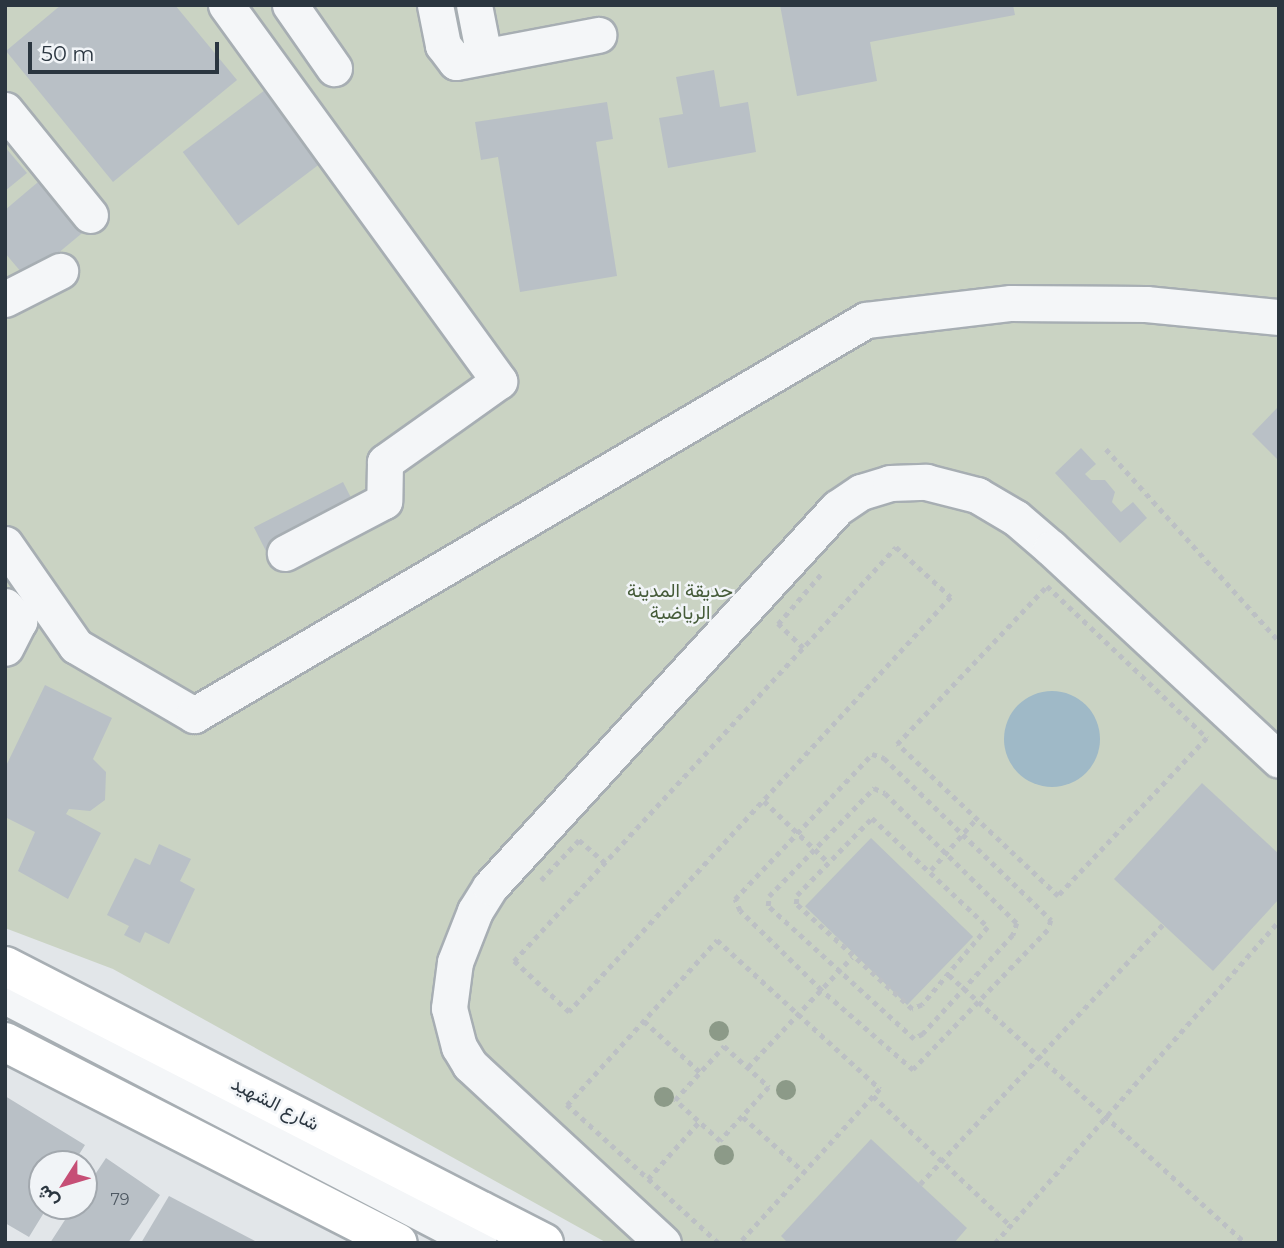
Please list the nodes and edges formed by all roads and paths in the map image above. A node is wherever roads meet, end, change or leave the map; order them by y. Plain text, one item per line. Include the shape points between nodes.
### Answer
1 (226, 5) edge
2 (290, 5) edge
3 (435, 5) edge
4 (474, 5) edge
5 (597, 35) dead end
6 (484, 56) junction
7 (334, 68) dead end
8 (5, 110) edge
9 (90, 215) dead end
10 (60, 271) dead end
11 (5, 299) edge
12 (1279, 317) edge
13 (1106, 449) dead end
14 (5, 544) edge
15 (285, 553) dead end
16 (824, 570) dead end
17 (5, 606) edge
18 (1279, 641) edge
19 (5, 648) edge
20 (803, 648) junction
21 (1279, 760) edge
22 (764, 801) junction
23 (976, 819) junction
24 (796, 832) junction
25 (964, 833) junction
26 (813, 848) junction
27 (947, 852) junction
28 (828, 862) junction
29 (605, 863) junction
30 (931, 870) junction
31 (531, 890) dead end
32 (1279, 920) edge
33 (1163, 924) dead end
34 (852, 957) junction
35 (5, 966) edge
36 (837, 973) junction
37 (949, 975) junction
38 (964, 989) junction
39 (821, 990) junction
40 (5, 996) edge
41 (979, 1003) junction
42 (5, 1011) edge
43 (797, 1014) junction
44 (643, 1021) junction
45 (9, 1046) edge
46 (1039, 1058) junction
47 (748, 1068) junction
48 (700, 1072) junction
49 (873, 1096) junction
50 (743, 1116) junction
51 (1108, 1120) junction
52 (699, 1122) junction
53 (942, 1161) junction
54 (804, 1172) junction
55 (648, 1179) junction
56 (920, 1184) dead end
57 (1011, 1226) junction
58 (398, 1243) edge
59 (449, 1243) edge
60 (479, 1243) edge
61 (544, 1243) edge
62 (663, 1243) edge
63 (718, 1243) edge
64 (740, 1243) edge
65 (995, 1243) edge
66 (1245, 1243) edge

1 - 15 lane via 499,381 385,462 384,502
2 - 7 lane
3 - 6 lane via 448,57 456,62
4 - 6 lane
5 - 6 lane
8 - 9 lane
10 - 11 lane
12 - 14 lane via 1146,304 1011,303 866,320 194,715 76,646
13 - 18 path
16 - 20 path via 778,624
17 - 19 lane via 19,621
20 - 22 path via 896,547 951,597
20 - 29 path
21 - 62 lane via 1051,548 1016,518 977,495 926,482 890,483 861,492 837,508 490,887 455,962 449,1007 459,1047 470,1065
22 - 24 path
22 - 29 path via 569,1012 514,961
23 - 23 path via 1058,896 1207,738 1046,586 897,744
23 - 25 path
24 - 25 path via 873,754 884,758
24 - 26 path
24 - 39 path via 735,899 740,911
25 - 27 path
25 - 41 path via 1051,920
26 - 27 path via 874,788
26 - 28 path
26 - 36 path via 769,896 768,906
27 - 30 path
27 - 38 path via 1017,923 1013,935
28 - 30 path via 872,818
28 - 34 path via 796,904
29 - 31 path via 579,840
30 - 37 path via 988,927
32 - 51 path
33 - 46 path
34 - 36 path
34 - 37 path via 907,1008 922,1004
35 - 61 highway, شارع الشهيد
36 - 38 path via 914,1039
36 - 39 path
37 - 38 path
38 - 41 path
39 - 41 path via 913,1070
39 - 43 path
40 - 60 lane
41 - 46 path
42 - 59 lane
43 - 44 path via 717,940
43 - 47 path
43 - 49 path via 880,1089
44 - 48 path
44 - 55 path via 567,1105
45 - 58 highway
46 - 51 path
46 - 53 path
47 - 48 path via 724,1046
47 - 50 path via 769,1087
48 - 52 path via 675,1100
49 - 53 path
49 - 54 path
50 - 52 path via 720,1141
50 - 54 path
51 - 57 path
51 - 66 path
52 - 55 path
53 - 56 path
53 - 57 path
54 - 64 path
55 - 63 path
57 - 65 path

